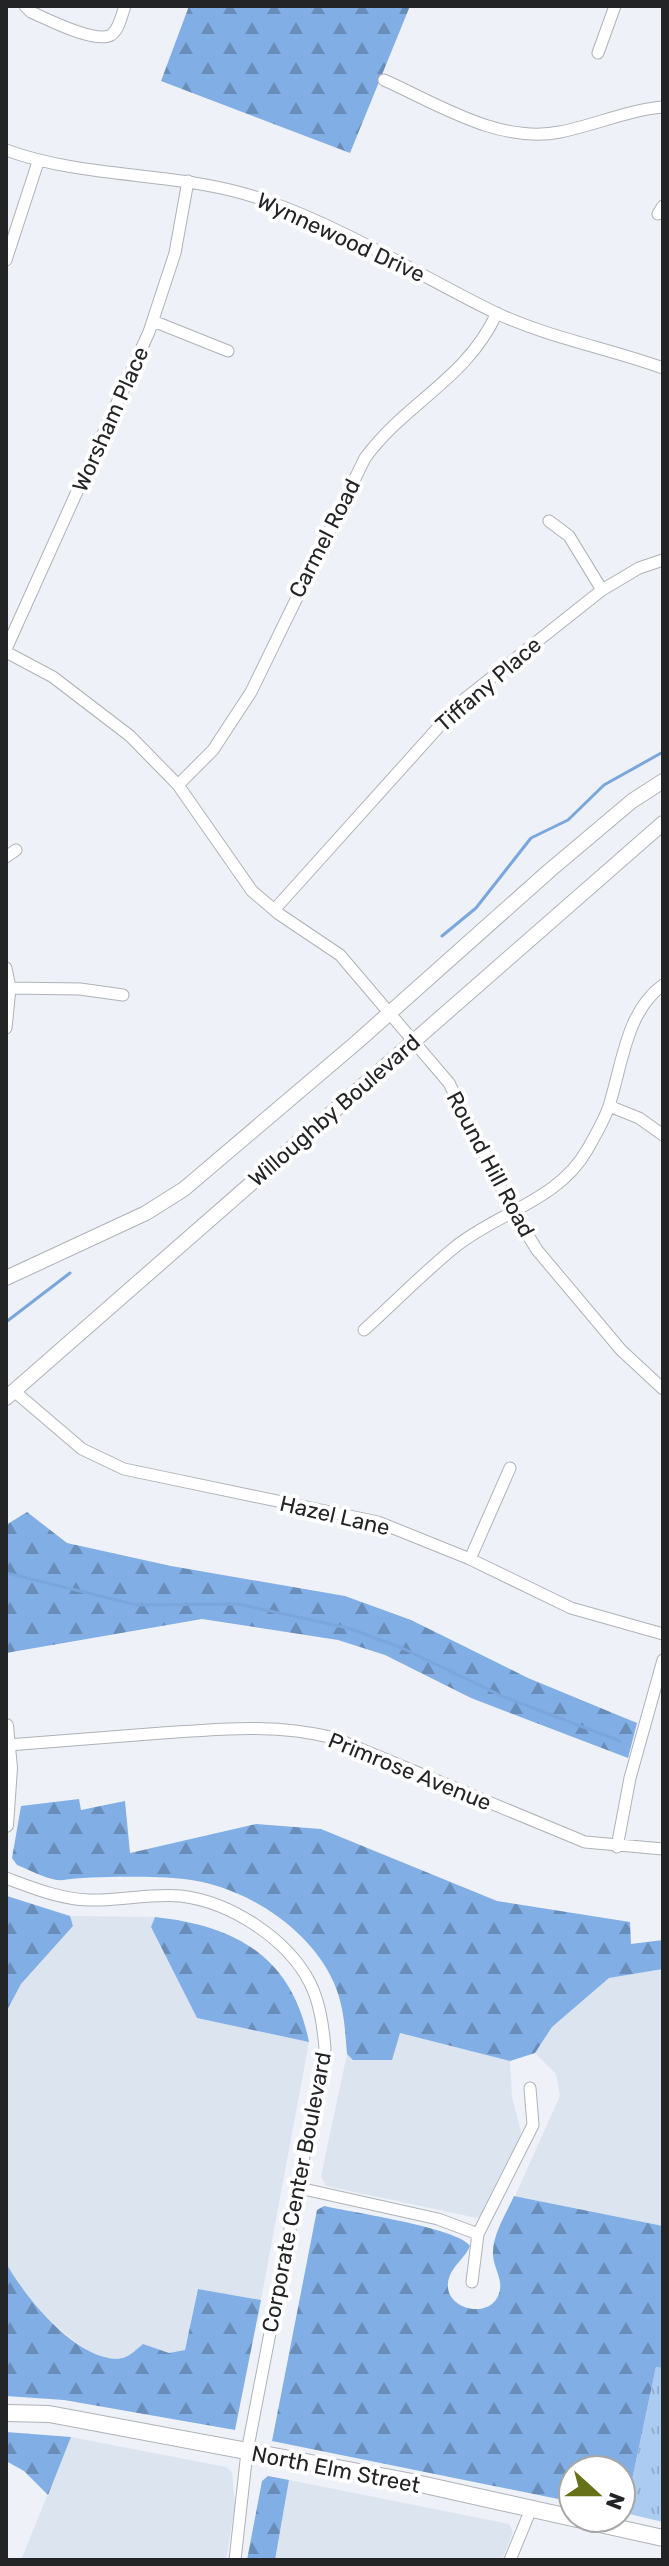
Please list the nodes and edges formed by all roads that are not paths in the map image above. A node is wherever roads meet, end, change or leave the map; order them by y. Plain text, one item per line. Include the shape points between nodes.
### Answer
1 (25, 6) edge
2 (125, 6) edge
3 (615, 6) edge
4 (598, 53) dead end
5 (384, 80) dead end
6 (663, 107) edge
7 (6, 150) edge
8 (38, 162) junction
9 (188, 181) junction
10 (6, 260) edge
11 (497, 313) junction
12 (153, 321) junction
13 (228, 351) dead end
14 (663, 368) edge
15 (549, 521) dead end
16 (663, 560) edge
17 (602, 590) junction
18 (6, 651) edge
19 (663, 781) edge
20 (178, 785) junction
21 (663, 823) edge
22 (275, 909) junction
23 (6, 968) edge
24 (663, 985) edge
25 (10, 988) junction
26 (123, 995) dead end
27 (390, 1011) junction
28 (6, 1028) edge
29 (413, 1041) junction
30 (609, 1106) junction
31 (663, 1135) edge
32 (513, 1211) junction
33 (6, 1278) edge
34 (364, 1330) dead end
35 (663, 1389) edge
36 (10, 1395) edge
37 (510, 1468) dead end
38 (470, 1559) junction
39 (663, 1634) edge
40 (663, 1660) edge
41 (6, 1726) edge
42 (8, 1745) junction
43 (6, 1825) edge
44 (617, 1847) junction
45 (663, 1849) edge
46 (6, 1878) edge
47 (530, 2088) dead end
48 (299, 2188) junction
49 (478, 2234) junction
50 (472, 2282) dead end
51 (6, 2413) edge
52 (247, 2452) junction
53 (531, 2509) junction
54 (663, 2538) edge
55 (235, 2560) edge
56 (510, 2560) edge

1 - 2 street via 102,37 116,28
3 - 4 street
5 - 6 street via 481,123 529,135
7 - 8 street, Wynnewood Drive
8 - 9 street, Wynnewood Drive
8 - 10 street
9 - 11 street, Wynnewood Drive via 280,206
9 - 12 street, Worsham Place via 175,253
11 - 14 street, Wynnewood Drive via 561,340
11 - 20 street, Carmel Road via 475,354 385,430 365,458 251,692 213,750
12 - 13 street
12 - 18 street, Worsham Place
15 - 17 street via 569,536
16 - 17 street, Tiffany Place
17 - 22 street, Tiffany Place via 462,701
18 - 20 street, Round Hill Road via 95,706
19 - 27 street, Willoughby Boulevard via 632,801
20 - 22 street, Round Hill Road via 229,862
21 - 29 street, Willoughby Boulevard
22 - 27 street, Round Hill Road via 340,955
23 - 25 street
24 - 30 street via 639,1014
25 - 26 street
25 - 28 street
27 - 29 street, Round Hill Road
27 - 33 street, Willoughby Boulevard via 184,1189 146,1213
29 - 32 street, Round Hill Road via 465,1110
29 - 36 street, Willoughby Boulevard
30 - 31 street
30 - 32 street via 585,1154 563,1179
32 - 34 street via 455,1247
32 - 35 street, Round Hill Road via 575,1298
36 - 38 street, Hazel Lane via 82,1449 124,1469 378,1522
37 - 38 street
38 - 39 street, Hazel Lane via 571,1608
40 - 44 street
41 - 42 street
42 - 43 street
42 - 44 street, Primrose Avenue via 237,1727 309,1731 542,1827
44 - 45 street, Primrose Avenue
46 - 48 street, Corporate Center Boulevard via 54,1895 89,1900 147,1896 204,1901 254,1925 292,1956 320,2008 325,2048
47 - 49 street via 533,2125
48 - 49 street via 438,2219
48 - 52 street, Corporate Center Boulevard
49 - 50 street
51 - 52 main road, North Elm Street via 49,2414
52 - 53 main road, North Elm Street
52 - 55 street, Corporate Center Boulevard
53 - 54 main road, North Elm Street
53 - 56 street

